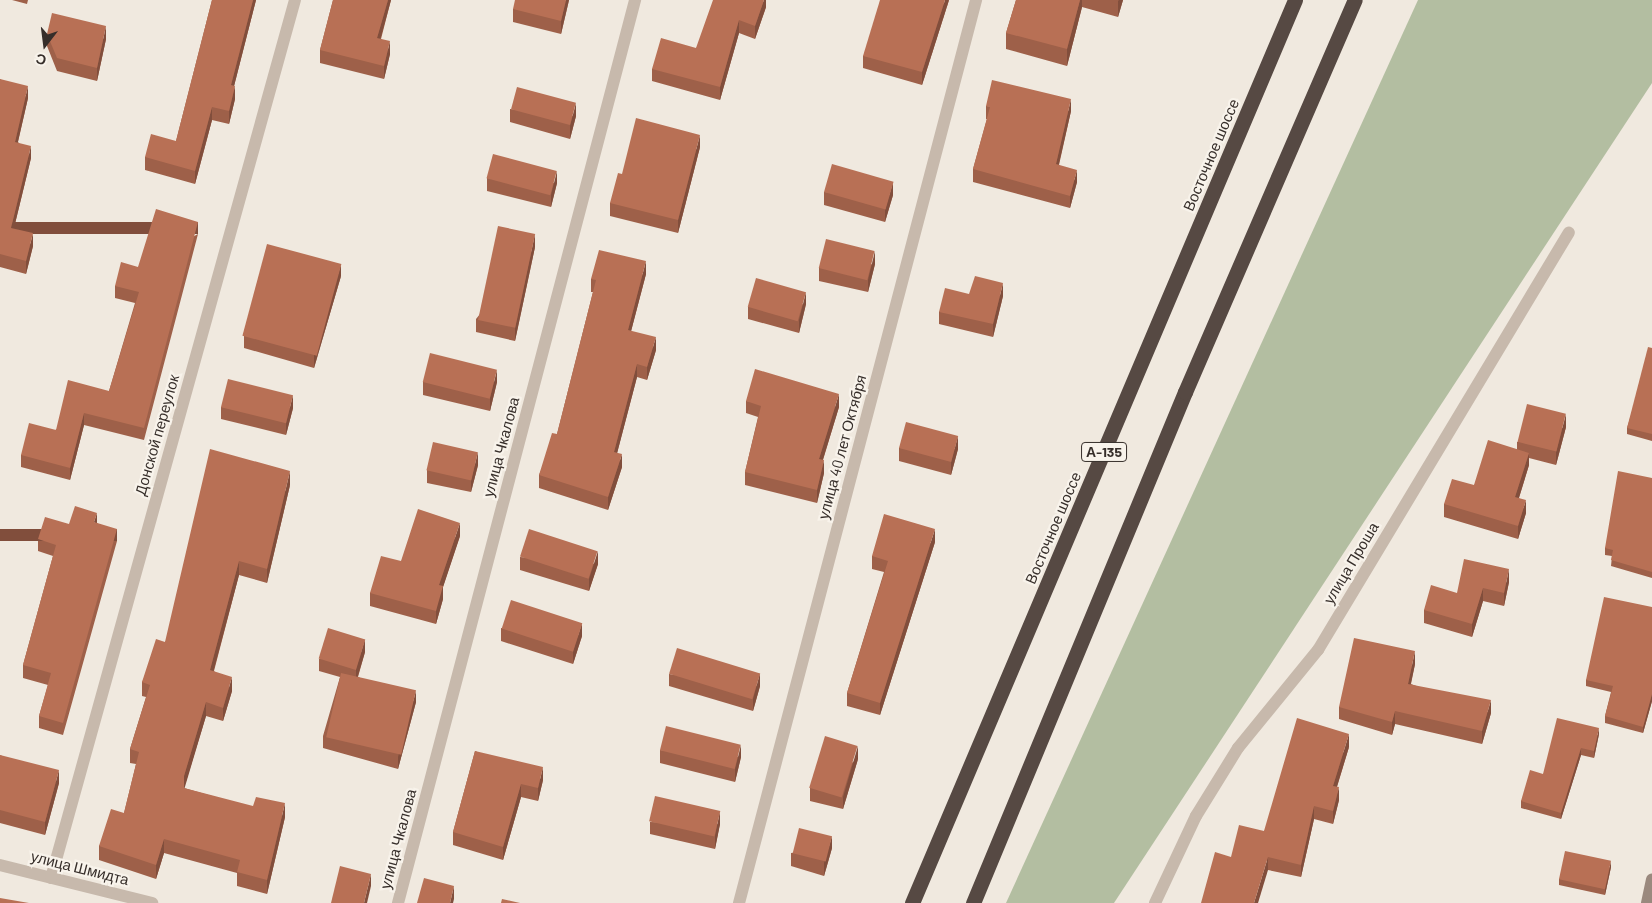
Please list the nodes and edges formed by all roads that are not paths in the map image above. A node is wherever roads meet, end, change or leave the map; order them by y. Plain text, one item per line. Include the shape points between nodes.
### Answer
1 (295, 0) edge
2 (635, 0) edge
3 (976, 0) edge
4 (1295, 0) edge
5 (1355, 0) edge
6 (1569, 233) dead end
7 (0, 865) edge
8 (51, 878) junction
9 (1652, 880) edge
10 (152, 903) edge
11 (398, 903) edge
12 (739, 903) edge
13 (912, 903) edge
14 (974, 903) edge
15 (1155, 903) edge
16 (1647, 903) edge

1 - 8 street, Донской переулок
2 - 11 street, улица Чкалова
3 - 12 street, улица 40 лет Октября
4 - 13 highway, Восточное шоссе / А-135
5 - 14 highway via 1185,392
6 - 15 street, улица Проша via 1318,650 1238,748 1196,816
7 - 8 street, улица Шмидта
8 - 10 street, улица Шмидта
9 - 16 street

